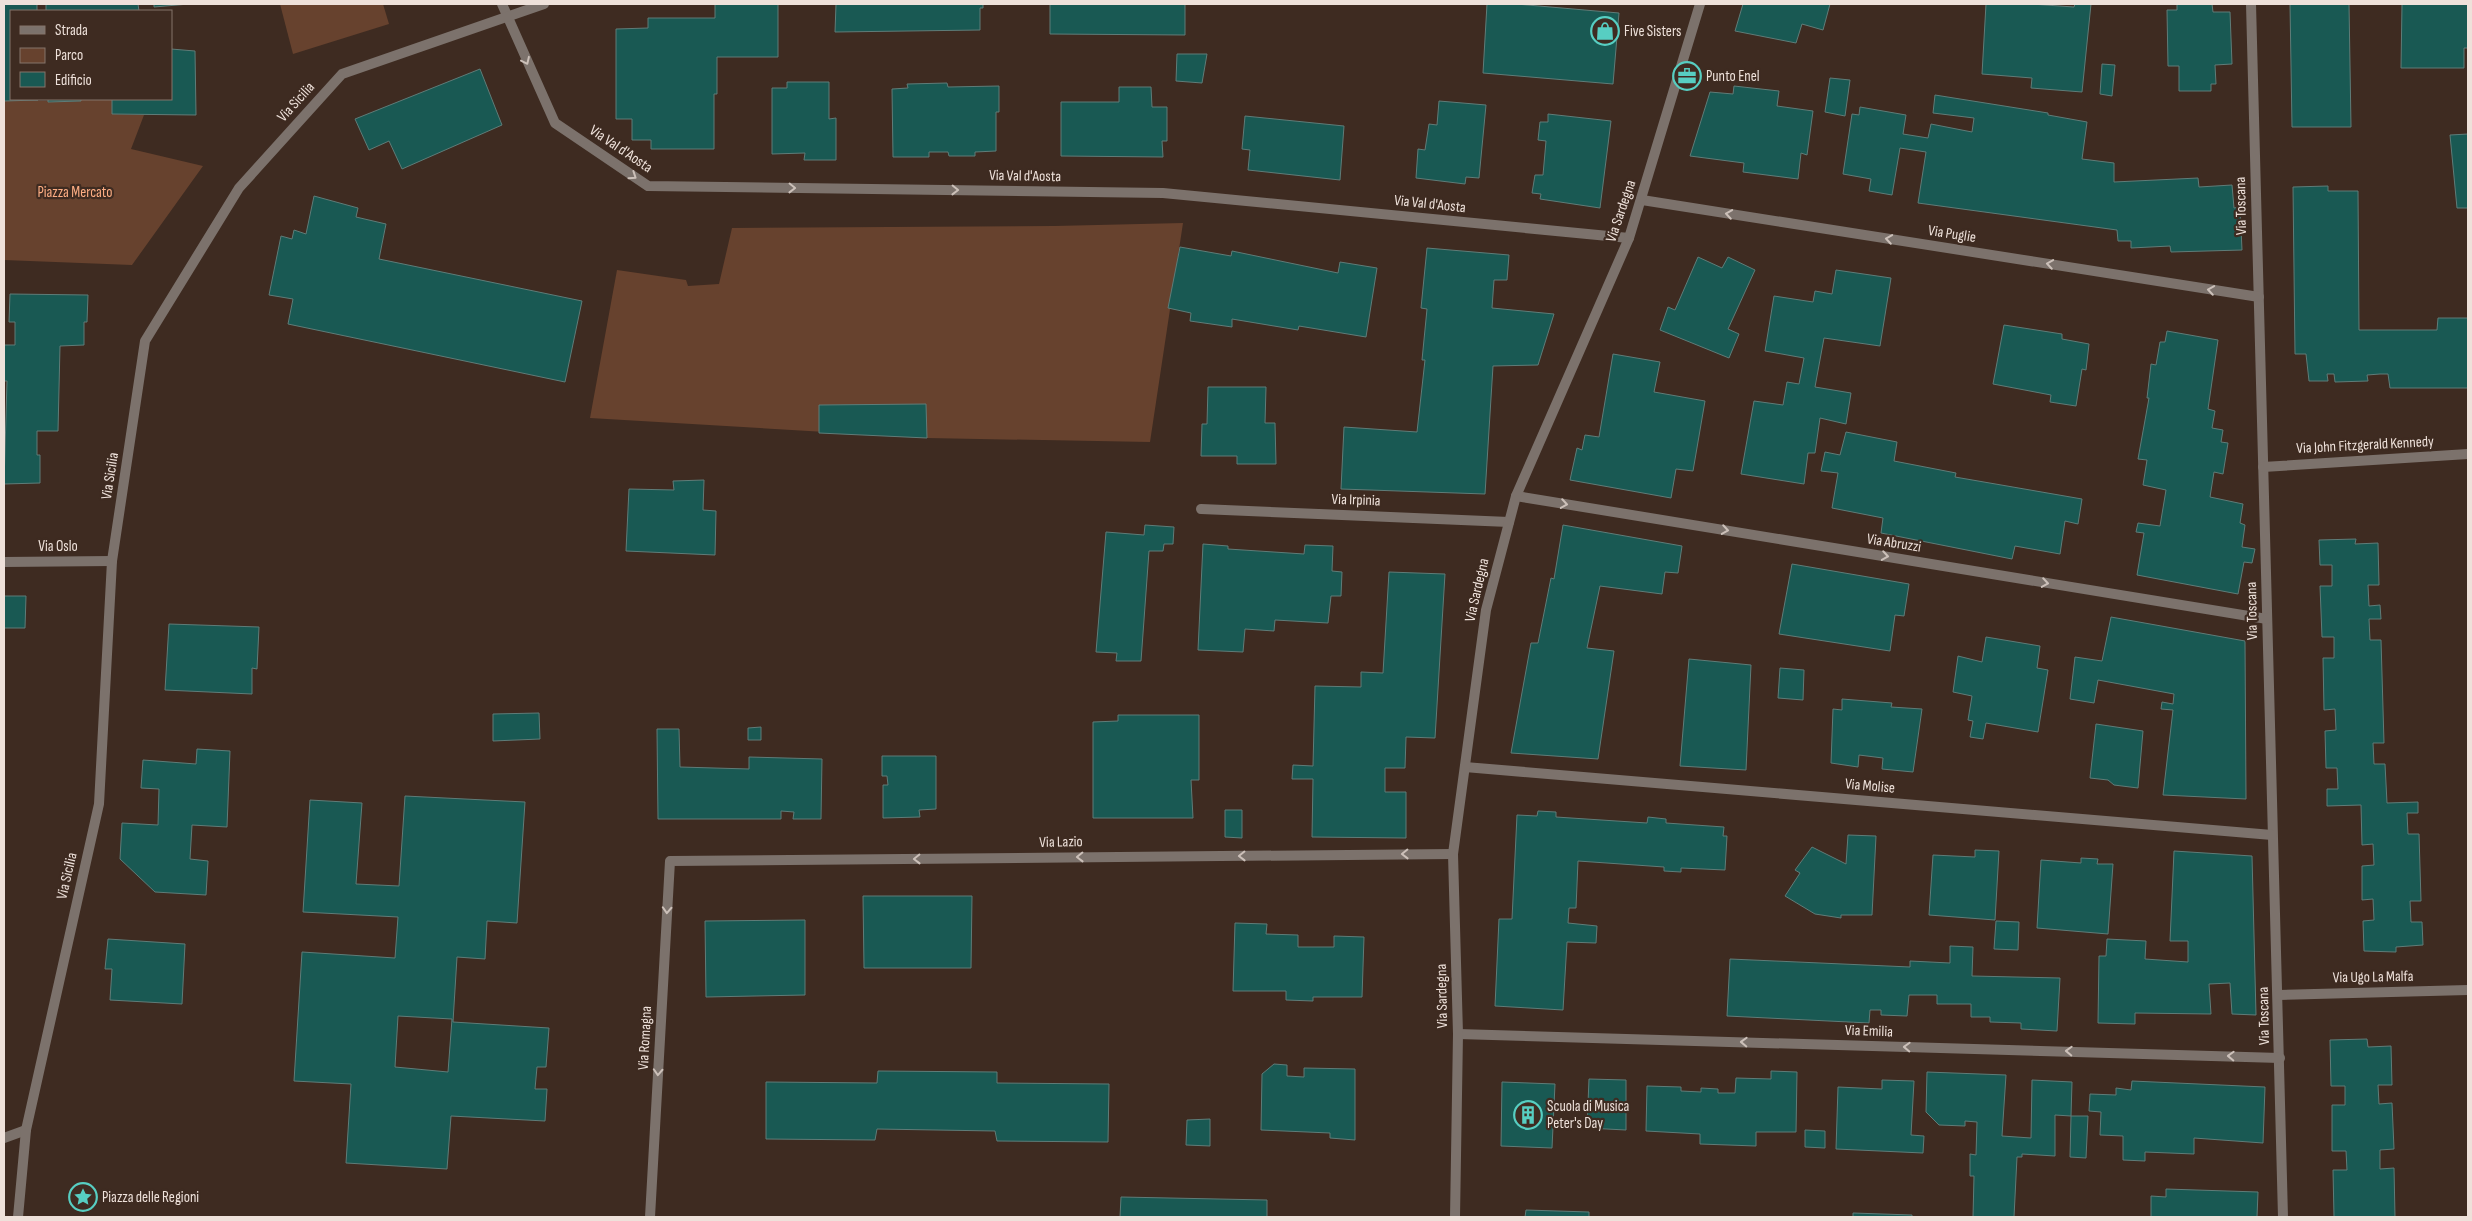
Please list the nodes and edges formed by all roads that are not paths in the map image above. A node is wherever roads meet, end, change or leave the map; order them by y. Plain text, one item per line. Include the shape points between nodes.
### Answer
1 (502, 4) edge
2 (544, 4) edge
3 (1700, 4) edge
4 (2251, 4) edge
5 (506, 16) junction
6 (1642, 200) junction
7 (1629, 238) junction
8 (2259, 297) junction
9 (2468, 454) edge
10 (2263, 467) junction
11 (1516, 496) junction
12 (1201, 509) dead end
13 (1509, 522) junction
14 (112, 561) junction
15 (4, 562) edge
16 (2267, 618) junction
17 (1465, 767) junction
18 (2272, 835) junction
19 (1453, 854) junction
20 (670, 861) joint
21 (2468, 990) edge
22 (2279, 995) junction
23 (1458, 1034) junction
24 (2280, 1058) junction
25 (26, 1130) junction
26 (4, 1138) edge
27 (18, 1217) edge
28 (650, 1217) edge
29 (1455, 1217) edge
30 (2283, 1217) edge

1 - 5 street, Via Val d'Aosta
2 - 5 street, Via Sicilia
3 - 6 street, Via Sardegna
4 - 8 street, Via Toscana
5 -> 7 street, Via Val d'Aosta via 555,123 648,186 1163,193
5 - 14 street, Via Sicilia via 342,74 240,188 145,341
6 - 7 street, Via Sardegna
8 -> 6 street, Via Puglie
7 - 11 street, Via Sardegna
8 - 10 street, Via Toscana
9 - 10 street, Via John Fitzgerald Kennedy
10 - 16 street, Via Toscana
11 - 13 street, Via Sardegna
11 -> 16 street, Via Abruzzi
12 - 13 street, Via Irpinia
13 - 17 street, Via Sardegna via 1486,610
14 - 15 street, Via Oslo
14 - 25 street, Via Sicilia via 99,804
16 - 18 street, Via Toscana
17 - 18 street, Via Molise
17 - 19 street, Via Sardegna
18 - 22 street, Via Toscana
19 -> 20 street, Via Lazio
19 - 23 street, Via Sardegna
20 -> 28 street, Via Romagna
21 - 22 street, Via Ugo La Malfa
22 - 24 street, Via Toscana
24 -> 23 street, Via Emilia
23 - 29 street, Via Sardegna
24 - 30 street, Via Toscana
25 - 26 street
25 - 27 street, Via Sicilia

